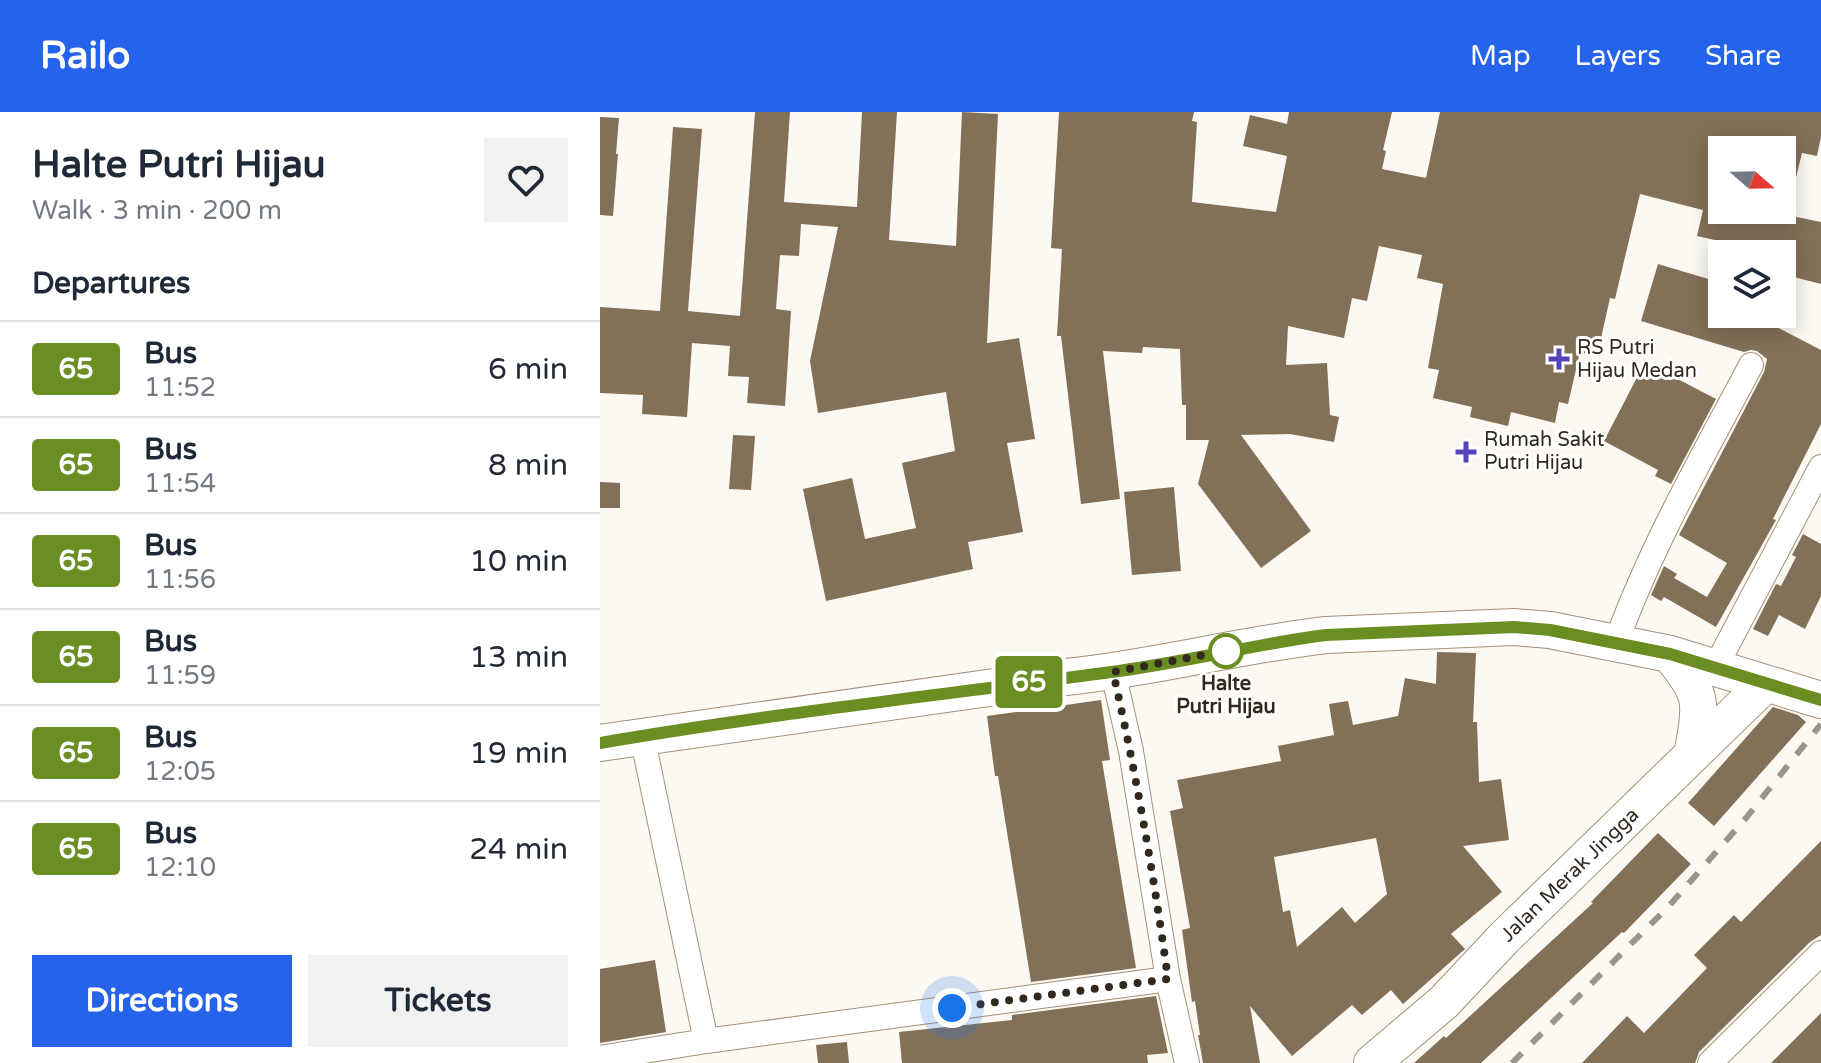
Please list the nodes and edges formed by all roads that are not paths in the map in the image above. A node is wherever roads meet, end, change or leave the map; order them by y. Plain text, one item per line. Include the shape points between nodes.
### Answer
1 (1751, 365) dead end
2 (1821, 467) edge
3 (1616, 643) junction
4 (1670, 654) junction
5 (1715, 668) junction
6 (1113, 672) junction
7 (1765, 684) junction
8 (1821, 700) edge
9 (642, 736) junction
10 (600, 743) edge
11 (1692, 755) junction
12 (1821, 953) edge
13 (1168, 979) junction
14 (706, 1041) junction
15 (600, 1058) edge
16 (1187, 1063) edge
17 (1372, 1063) edge
18 (1710, 1063) edge

1 - 3 street via 1681,497
2 - 5 street
3 - 4 main road
3 - 6 main road via 1514,627 1326,635
4 - 5 main road
4 - 11 main road via 1697,698
5 - 7 main road
6 - 9 main road
6 - 13 street
7 - 8 main road
7 - 11 main road, Jalan Merak Jingga
9 - 10 main road
9 - 14 street
11 - 17 main road, Jalan Merak Jingga via 1444,1002
12 - 18 street
13 - 14 street
13 - 16 street
14 - 15 street

